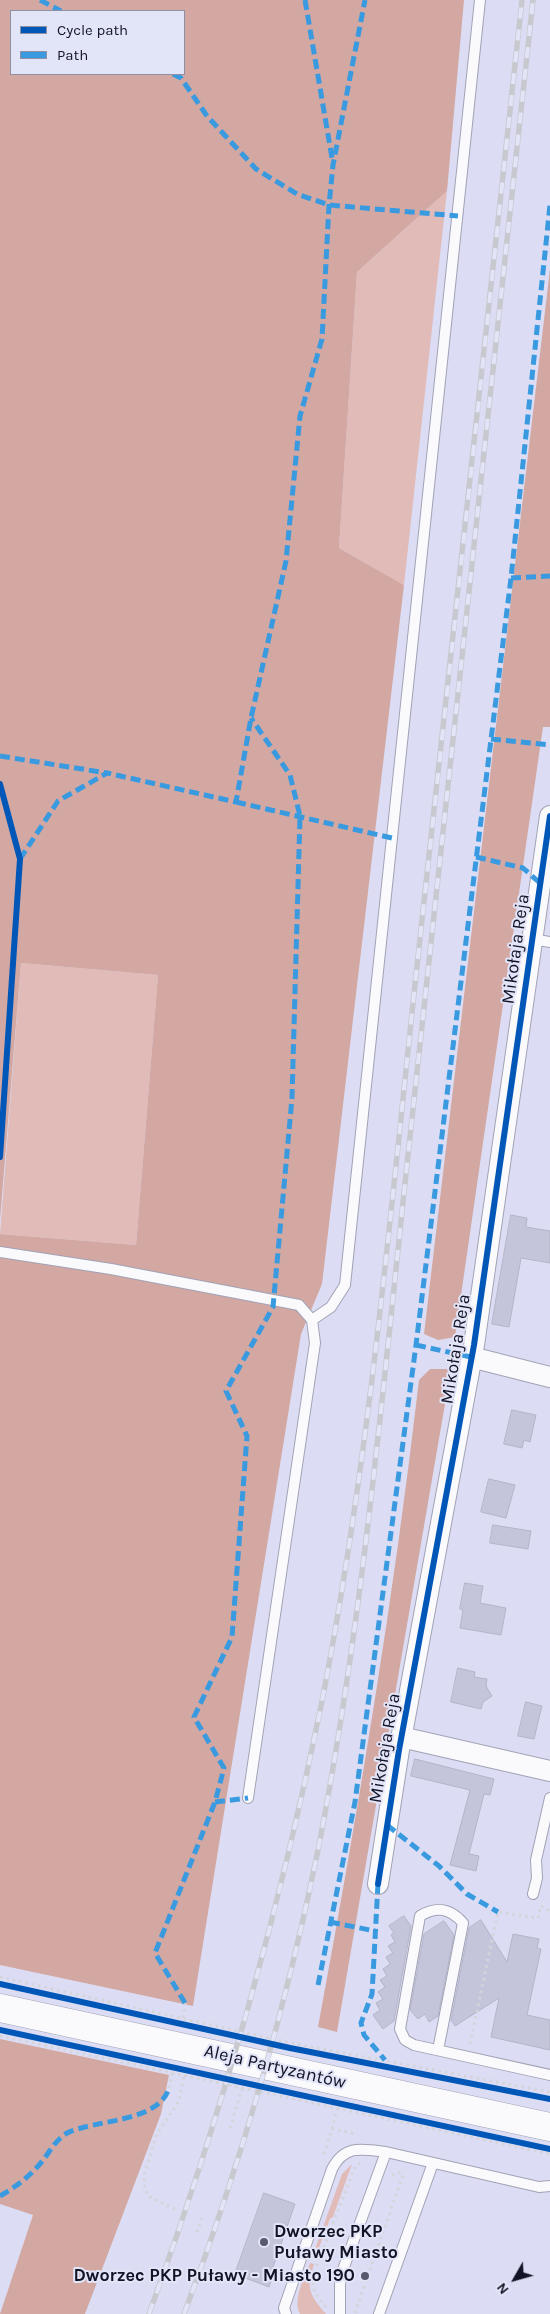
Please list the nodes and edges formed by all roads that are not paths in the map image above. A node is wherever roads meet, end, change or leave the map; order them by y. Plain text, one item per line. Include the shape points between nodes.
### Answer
1 (480, 0) edge
2 (550, 816) edge
3 (545, 884) edge
4 (541, 940) edge
5 (0, 1252) edge
6 (312, 1320) junction
7 (471, 1356) junction
8 (550, 1377) edge
9 (401, 1738) junction
10 (550, 1771) edge
11 (248, 1798) dead end
12 (550, 1798) edge
13 (378, 1884) dead end
14 (533, 1894) dead end
15 (0, 2008) edge
16 (438, 2050) junction
17 (550, 2075) edge
18 (550, 2127) edge
19 (386, 2152) junction
20 (433, 2163) junction
21 (550, 2186) edge
22 (283, 2312) edge
23 (335, 2313) edge
24 (379, 2314) edge

1 - 6 lane via 345,1285 331,1307
2 - 3 street, Mikołaja Reja
3 - 4 street, Mikołaja Reja
4 - 7 street, Mikołaja Reja
5 - 6 lane via 111,1269 299,1305
6 - 11 lane via 315,1343
7 - 8 street
7 - 9 street, Mikołaja Reja
9 - 10 street
9 - 13 street, Mikołaja Reja
12 - 14 lane via 536,1860 537,1878
15 - 18 main road, Aleja Partyzantów
16 - 16 lane via 463,1924 454,1913 432,1909 420,1916 400,2029 405,2040
16 - 17 lane
19 - 20 lane
19 - 22 lane via 353,2150 337,2160
19 - 23 lane via 341,2275
20 - 21 lane via 539,2187
20 - 24 lane

